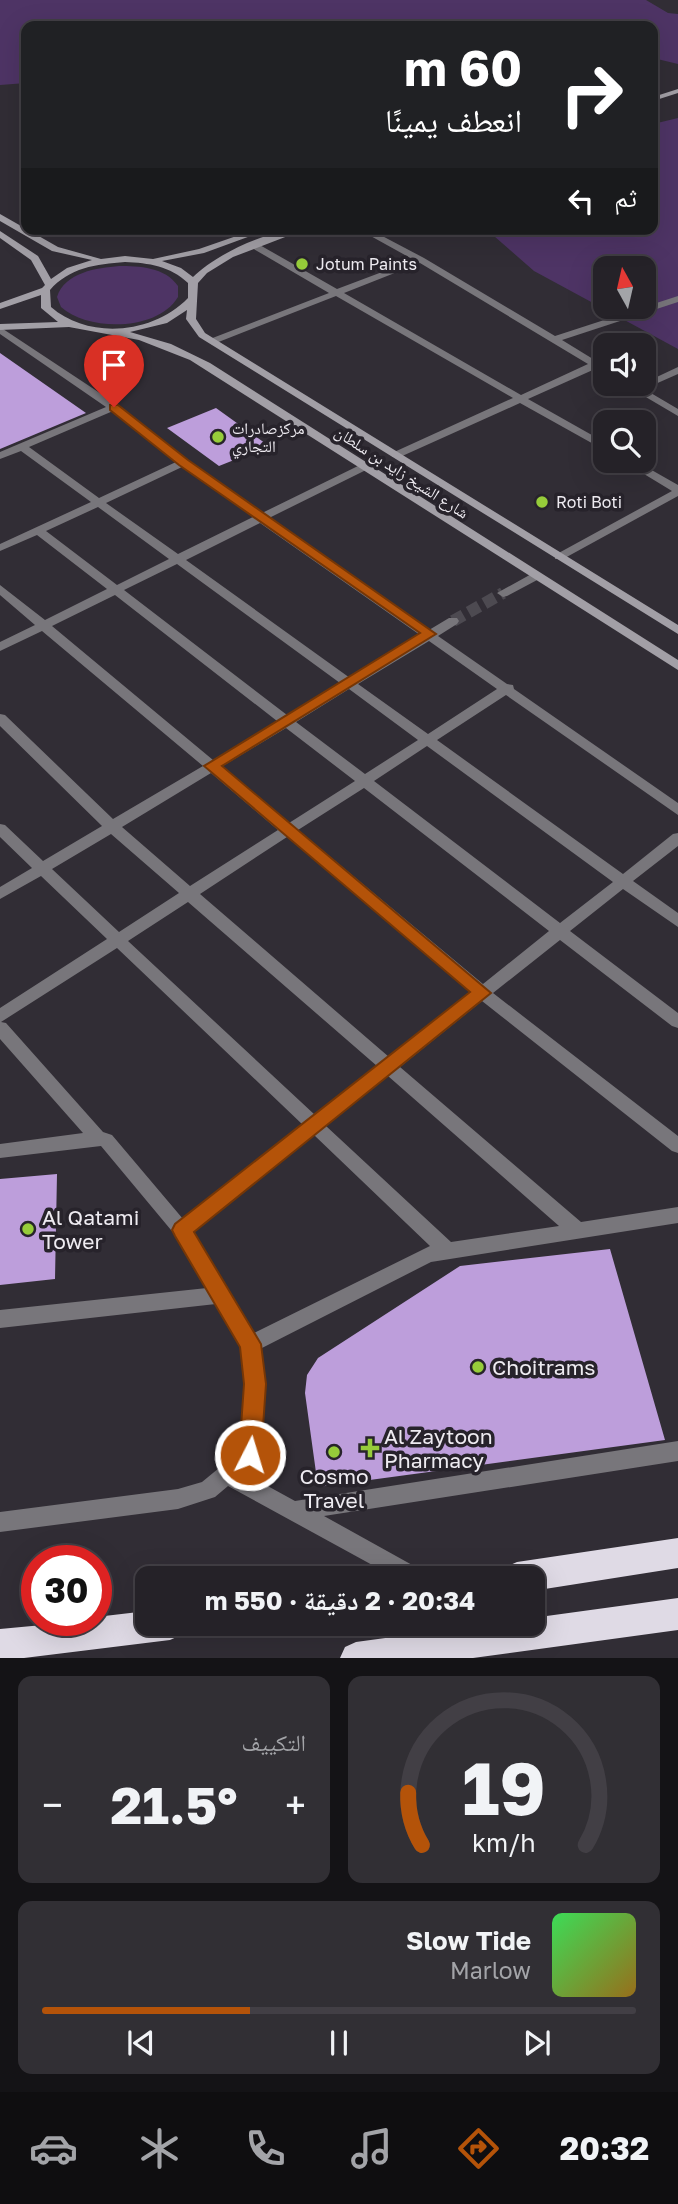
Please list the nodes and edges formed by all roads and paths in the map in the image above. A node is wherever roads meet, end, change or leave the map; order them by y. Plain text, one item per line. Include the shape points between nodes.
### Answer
1 (678, 81) edge
2 (658, 87) edge
3 (678, 91) edge
4 (658, 97) edge
5 (0, 217) edge
6 (21, 229) edge
7 (0, 235) edge
8 (31, 235) edge
9 (248, 235) edge
10 (285, 235) edge
11 (373, 235) edge
12 (255, 246) junction
13 (144, 260) junction
14 (421, 260) junction
15 (105, 261) junction
16 (192, 282) junction
17 (47, 287) junction
18 (337, 293) junction
19 (193, 299) junction
20 (678, 299) edge
21 (0, 306) edge
22 (76, 326) junction
23 (0, 329) edge
24 (98, 330) junction
25 (553, 340) junction
26 (213, 341) junction
27 (593, 364) edge
28 (593, 366) edge
29 (678, 370) edge
30 (656, 377) edge
31 (648, 396) edge
32 (521, 399) junction
33 (114, 407) junction
34 (678, 413) edge
35 (593, 441) edge
36 (22, 447) junction
37 (396, 455) junction
38 (0, 456) edge
39 (183, 463) junction
40 (365, 467) junction
41 (648, 473) edge
42 (678, 491) edge
43 (100, 503) junction
44 (262, 517) junction
45 (39, 531) junction
46 (0, 548) edge
47 (559, 557) junction
48 (178, 560) junction
49 (535, 576) junction
50 (0, 589) edge
51 (116, 591) junction
52 (503, 593) tunnel mouth
53 (453, 621) tunnel mouth
54 (44, 626) junction
55 (678, 630) edge
56 (429, 634) junction
57 (0, 647) edge
58 (678, 666) edge
59 (348, 683) junction
60 (508, 688) junction
61 (0, 718) edge
62 (286, 721) junction
63 (427, 740) junction
64 (212, 766) junction
65 (364, 781) junction
66 (678, 810) edge
67 (111, 826) junction
68 (0, 829) edge
69 (288, 830) junction
70 (678, 838) edge
71 (41, 869) junction
72 (623, 882) junction
73 (0, 894) edge
74 (189, 894) junction
75 (678, 921) edge
76 (560, 932) junction
77 (117, 940) junction
78 (483, 993) junction
79 (0, 1016) edge
80 (678, 1022) edge
81 (0, 1028) edge
82 (388, 1067) junction
83 (313, 1127) junction
84 (98, 1139) junction
85 (678, 1146) edge
86 (0, 1151) edge
87 (678, 1215) edge
88 (576, 1229) junction
89 (182, 1230) junction
90 (446, 1249) junction
91 (219, 1294) junction
92 (0, 1319) edge
93 (250, 1344) junction
94 (678, 1451) edge
95 (228, 1475) junction
96 (294, 1511) junction
97 (0, 1522) edge
98 (677, 1553) edge
99 (394, 1566) edge
100 (545, 1574) edge
101 (678, 1614) edge
102 (135, 1628) edge
103 (0, 1645) edge
104 (356, 1658) edge

1 - 2 main road
3 - 4 main road
5 - 6 main road
7 - 17 main road via 35,258
8 - 15 main road via 55,249
9 - 13 main road via 201,251
10 - 12 main road
11 - 14 street
12 - 16 main road via 218,261
12 - 18 street
13 - 15 main road
13 - 16 main road via 170,266
14 - 18 street
14 - 25 street
15 - 17 main road via 72,269
16 - 19 main road
17 - 21 main road
17 - 22 main road via 43,302 50,313
18 - 26 street
18 - 32 street
19 - 24 main road via 181,312 158,323
19 - 26 main road, شارع الشيخ زايد بن سلطان via 194,327
20 - 25 street
22 - 23 main road
22 - 24 main road
23 - 33 street
24 - 40 main road, شارع الشيخ زايد بن سلطان via 177,347
25 - 27 street
26 - 37 main road, شارع الشيخ زايد بن سلطان
28 - 32 street
29 - 30 street
31 - 34 street
32 - 35 street
32 - 37 street
33 - 36 street
33 - 39 street
36 - 38 street
36 - 43 street
37 - 47 main road, شارع الشيخ زايد بن سلطان
39 - 43 street
39 - 44 street
40 - 44 street
40 - 49 main road, شارع الشيخ زايد بن سلطان
41 - 42 street
42 - 47 street
43 - 45 street
43 - 48 street
44 - 48 street
44 - 56 street
45 - 46 street
45 - 51 street
47 - 55 main road, شارع الشيخ زايد بن سلطان
48 - 51 street
48 - 59 street
49 - 52 street
49 - 58 main road, شارع الشيخ زايد بن سلطان
50 - 54 street
51 - 54 street
51 - 62 street
53 - 56 street
54 - 57 street
54 - 64 street
56 - 59 street
56 - 60 street
59 - 62 street
59 - 63 street
60 - 63 street
60 - 66 street
61 - 67 street
62 - 64 street
62 - 65 street
63 - 65 street
63 - 72 street
64 - 67 street
64 - 69 street
65 - 69 street
65 - 76 street
67 - 71 street
67 - 74 street
68 - 71 street
69 - 74 street
69 - 78 street
70 - 72 street
71 - 73 street
71 - 77 street
72 - 75 street
72 - 76 street
74 - 77 street
74 - 82 street
76 - 78 street
76 - 80 street
77 - 79 street
77 - 83 street
78 - 82 street
78 - 85 street
81 - 84 street
82 - 83 street
82 - 88 street
83 - 89 street
83 - 90 street
84 - 86 street
84 - 89 street via 106,1140
87 - 88 street
88 - 90 street
89 - 91 street
90 - 93 street via 416,1259
91 - 92 street
91 - 93 street
93 - 95 street via 255,1384 250,1455
94 - 96 street
95 - 96 street
95 - 97 street via 208,1490 178,1499
96 - 99 street
98 - 100 highway
101 - 104 highway
102 - 103 highway

